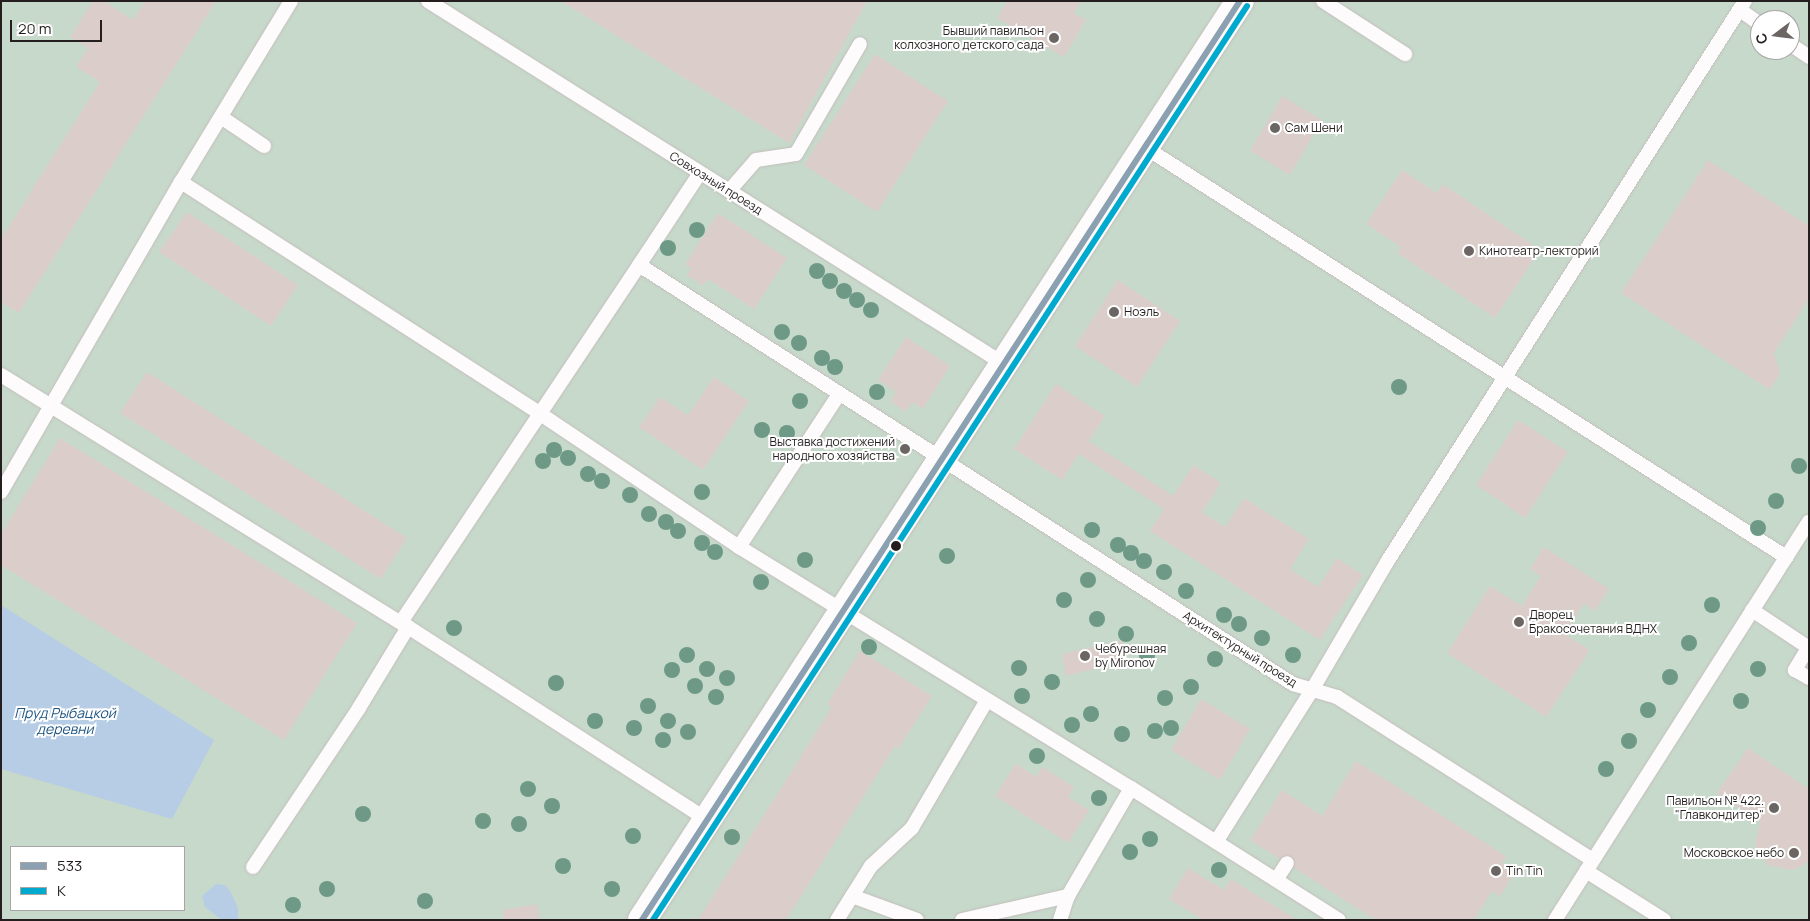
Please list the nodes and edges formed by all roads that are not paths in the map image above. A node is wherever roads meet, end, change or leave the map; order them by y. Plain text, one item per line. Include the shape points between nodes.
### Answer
1 (291, 1) edge
2 (428, 1) edge
3 (1240, 1) edge
4 (1323, 1) edge
5 (1742, 6) edge
6 (860, 44) dead end
7 (1405, 54) dead end
8 (221, 118) junction
9 (264, 146) dead end
10 (1146, 148) junction
11 (700, 173) junction
12 (181, 182) junction
13 (729, 191) junction
14 (639, 266) junction
15 (1004, 364) junction
16 (1, 374) edge
17 (1505, 377) junction
18 (839, 394) junction
19 (50, 406) junction
20 (539, 413) junction
21 (942, 460) junction
22 (1, 492) edge
23 (1809, 522) edge
24 (739, 547) junction
25 (1786, 557) junction
26 (1752, 610) junction
27 (844, 612) junction
28 (405, 625) junction
29 (1809, 648) edge
30 (1809, 678) edge
31 (1312, 690) junction
32 (988, 700) junction
33 (1131, 788) junction
34 (708, 820) junction
35 (1216, 842) junction
36 (1287, 863) dead end
37 (1590, 866) junction
38 (253, 867) dead end
39 (1276, 880) junction
40 (852, 896) junction
41 (1068, 896) junction
42 (642, 920) edge
43 (837, 920) edge
44 (917, 920) edge
45 (962, 920) edge
46 (1060, 920) edge
47 (1339, 920) edge
48 (1555, 920) edge
49 (1664, 920) edge

1 - 8 lane
2 - 11 lane, Совхозный проезд
3 - 10 street
4 - 7 lane
5 - 17 lane
6 - 13 lane via 796,154 756,160
8 - 9 lane
8 - 12 lane
10 - 15 street
10 - 17 lane
11 - 13 lane, Совхозный проезд
11 - 14 lane
12 - 19 lane
12 - 20 lane
13 - 15 lane, Совхозный проезд
14 - 18 lane, Архитектурный проезд
14 - 20 lane
15 - 21 street
16 - 19 lane
17 - 25 lane
17 - 31 lane via 1387,562
18 - 21 lane, Архитектурный проезд
18 - 24 lane
19 - 22 lane
19 - 28 lane
20 - 24 lane
20 - 28 lane
21 - 27 street
21 - 31 lane, Архитектурный проезд via 1293,684
23 - 25 lane
24 - 27 lane
25 - 26 lane
26 - 29 lane
26 - 37 lane
27 - 32 lane
27 - 34 street
28 - 34 lane
28 - 38 lane via 359,708
29 - 30 lane via 1795,670
31 - 35 lane
31 - 37 lane, Архитектурный проезд via 1337,697
32 - 33 lane
32 - 40 lane via 912,828 871,866
33 - 35 lane
33 - 41 lane
34 - 42 street
35 - 39 lane
36 - 39 lane
37 - 48 lane
37 - 49 lane, Архитектурный проезд
39 - 47 lane
40 - 43 lane
40 - 44 lane
41 - 45 lane
41 - 46 lane

